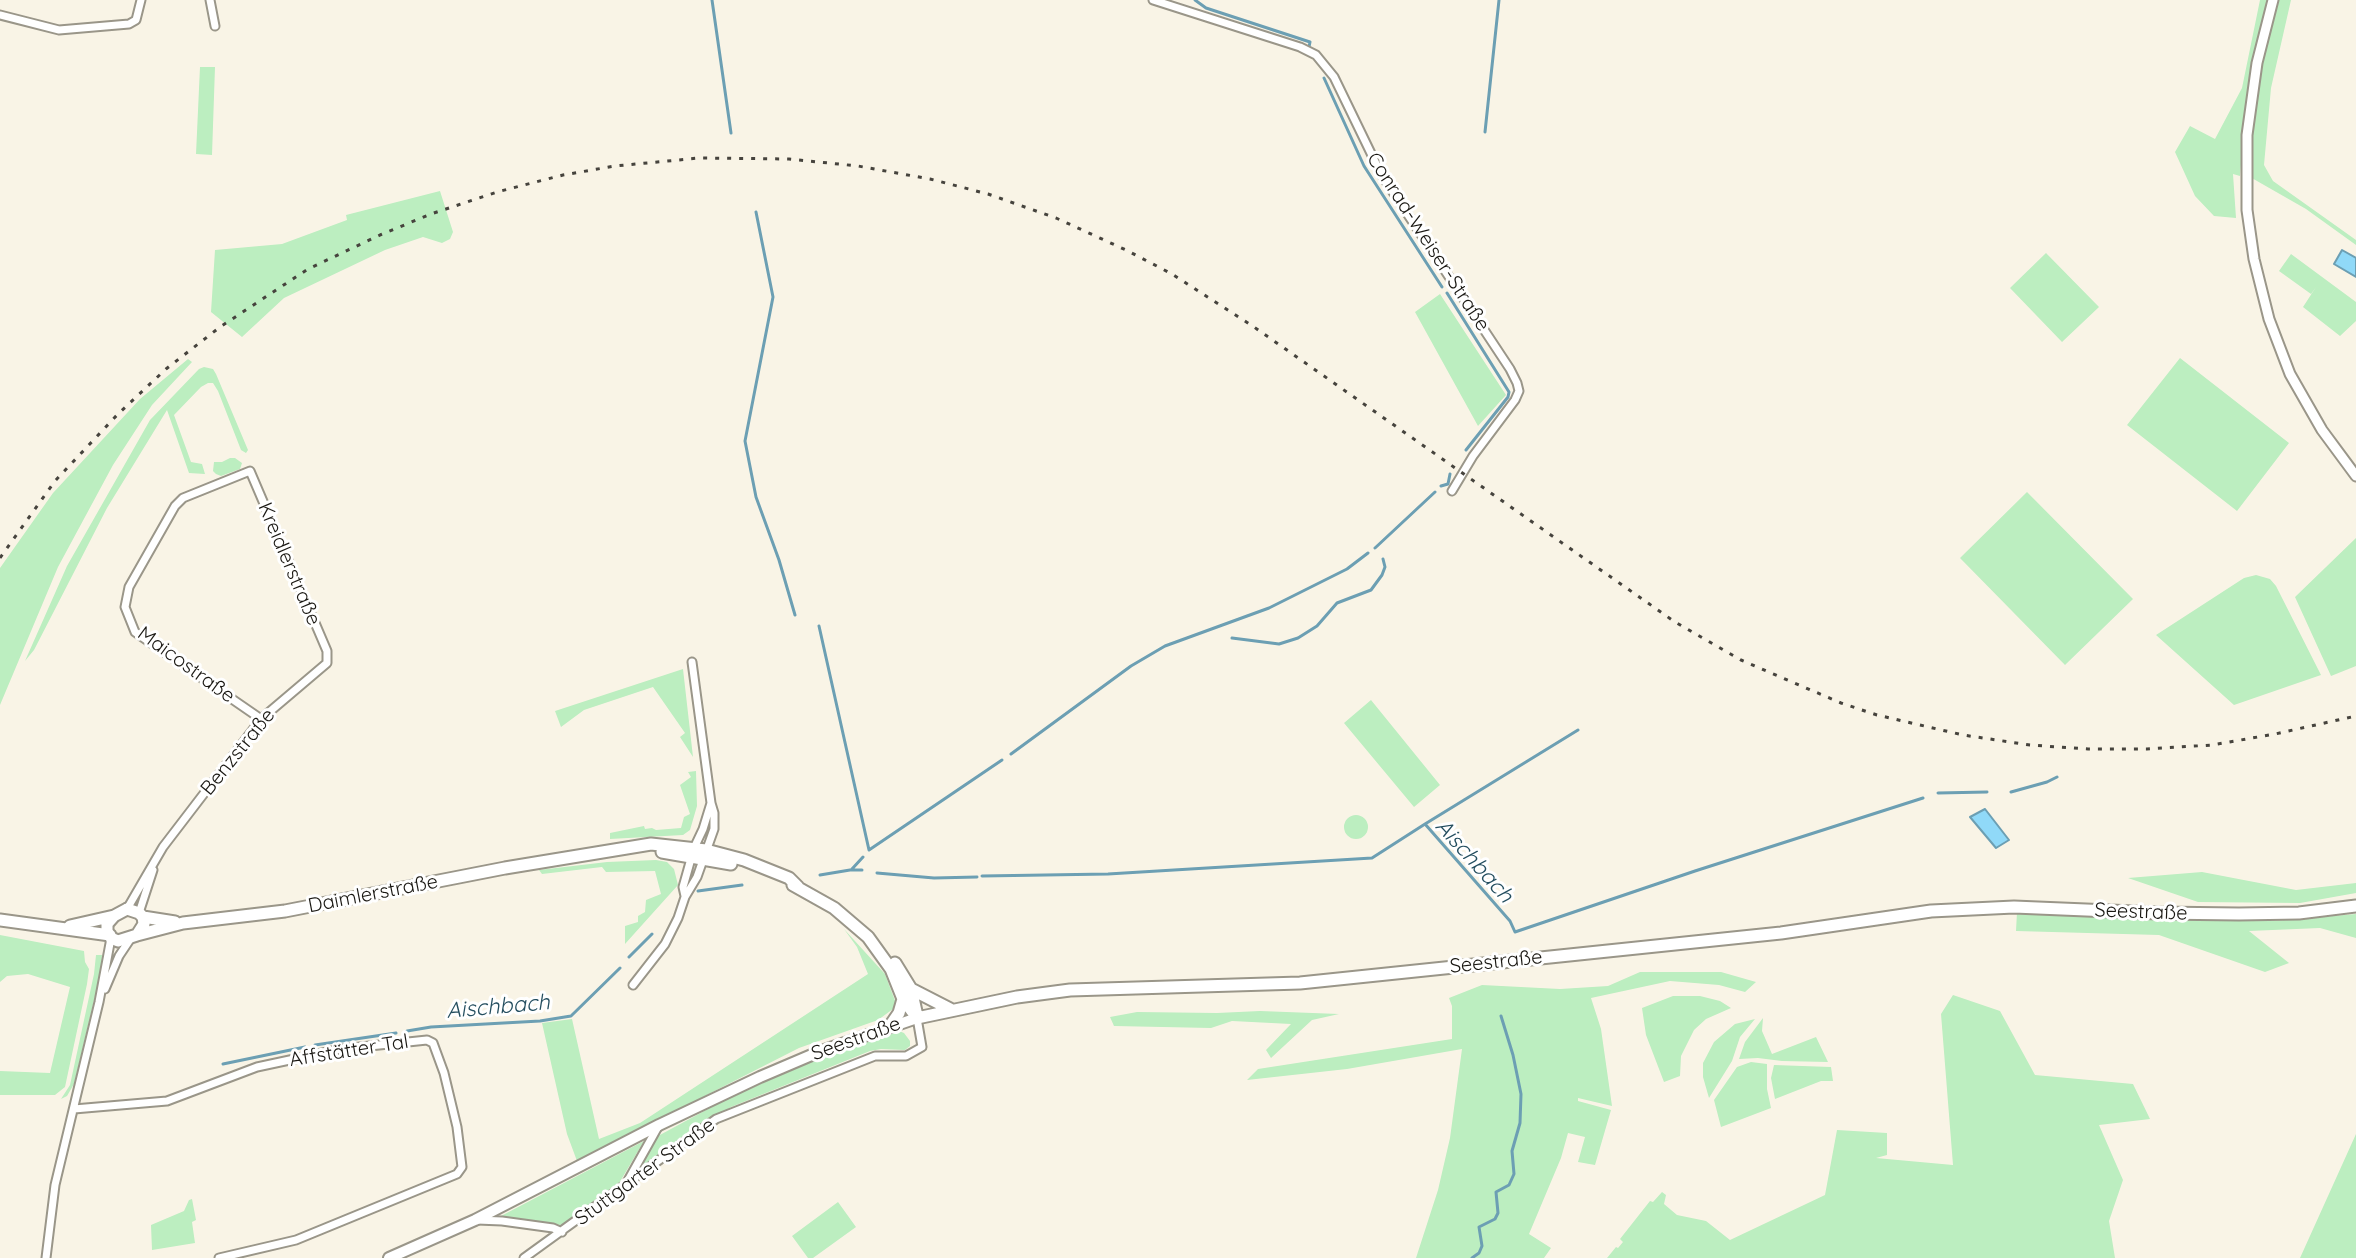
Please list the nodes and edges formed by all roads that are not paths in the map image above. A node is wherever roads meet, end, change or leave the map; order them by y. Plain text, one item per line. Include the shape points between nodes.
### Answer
1 (141, 0) edge
2 (210, 0) edge
3 (1153, 0) edge
4 (2273, 0) edge
5 (0, 15) edge
6 (215, 26) dead end
7 (250, 471) joint
8 (2356, 476) edge
9 (1452, 491) dead end
10 (328, 657) joint
11 (692, 662) dead end
12 (261, 719) junction
13 (711, 803) junction
14 (699, 853) junction
15 (2356, 906) edge
16 (136, 913) junction
17 (114, 916) junction
18 (0, 920) edge
19 (183, 923) junction
20 (57, 928) junction
21 (134, 936) junction
22 (110, 937) junction
23 (633, 985) dead end
24 (907, 994) junction
25 (99, 1002) junction
26 (950, 1009) junction
27 (917, 1018) junction
28 (890, 1026) junction
29 (74, 1109) junction
30 (659, 1125) junction
31 (625, 1186) junction
32 (475, 1220) junction
33 (562, 1232) junction
34 (46, 1258) edge
35 (219, 1258) edge
36 (389, 1258) edge
37 (524, 1258) edge

1 - 5 street via 136,20 129,24 59,30
2 - 6 street
3 - 9 street, Conrad-Weiser-Straße via 1300,47 1316,55 1334,77 1381,174 1517,383 1515,400
4 - 8 street via 2247,135 2246,201 2254,259 2290,374
7 - 10 street, Kreidlerstraße
7 - 12 street, Maicostraße via 175,506 129,587 125,607 135,632
10 - 12 street, Benzstraße
11 - 13 street
12 - 16 street, Benzstraße via 172,835
13 - 14 street
13 - 14 street via 714,829
14 - 19 main road, Daimlerstraße via 651,844 285,911
14 - 23 street via 683,887 678,918
14 - 24 main road, Daimlerstraße via 768,869 834,908 877,948
15 - 26 main road, Seestraße via 2284,914 2014,907 1931,911 1781,933 1300,983 1070,990
16 - 17 main road
16 - 19 main road, Daimlerstraße
16 - 21 main road via 144,924
17 - 20 main road
17 - 22 main road via 107,924
18 - 20 main road
19 - 21 main road, Daimlerstraße
20 - 22 main road
21 - 22 main road via 118,941
21 - 25 street
22 - 25 street
24 - 26 main road
24 - 27 main road, Daimlerstraße
24 - 28 main road
25 - 29 street
26 - 27 main road, Seestraße
27 - 28 main road, Seestraße
27 - 31 street, Stuttgarter Straße via 922,1047 906,1056 875,1056 716,1119
28 - 30 main road, Seestraße via 794,1062
29 - 34 street via 55,1185
29 - 35 street, Affstätter Tal via 167,1101 257,1067 341,1049 433,1043 457,1127 462,1167 457,1174 296,1240
30 - 31 street
30 - 32 main road, Seestraße
31 - 33 street, Stuttgarter Straße
32 - 33 street, Seestraße
32 - 36 main road, Seestraße
33 - 37 street, Stuttgarter Straße

